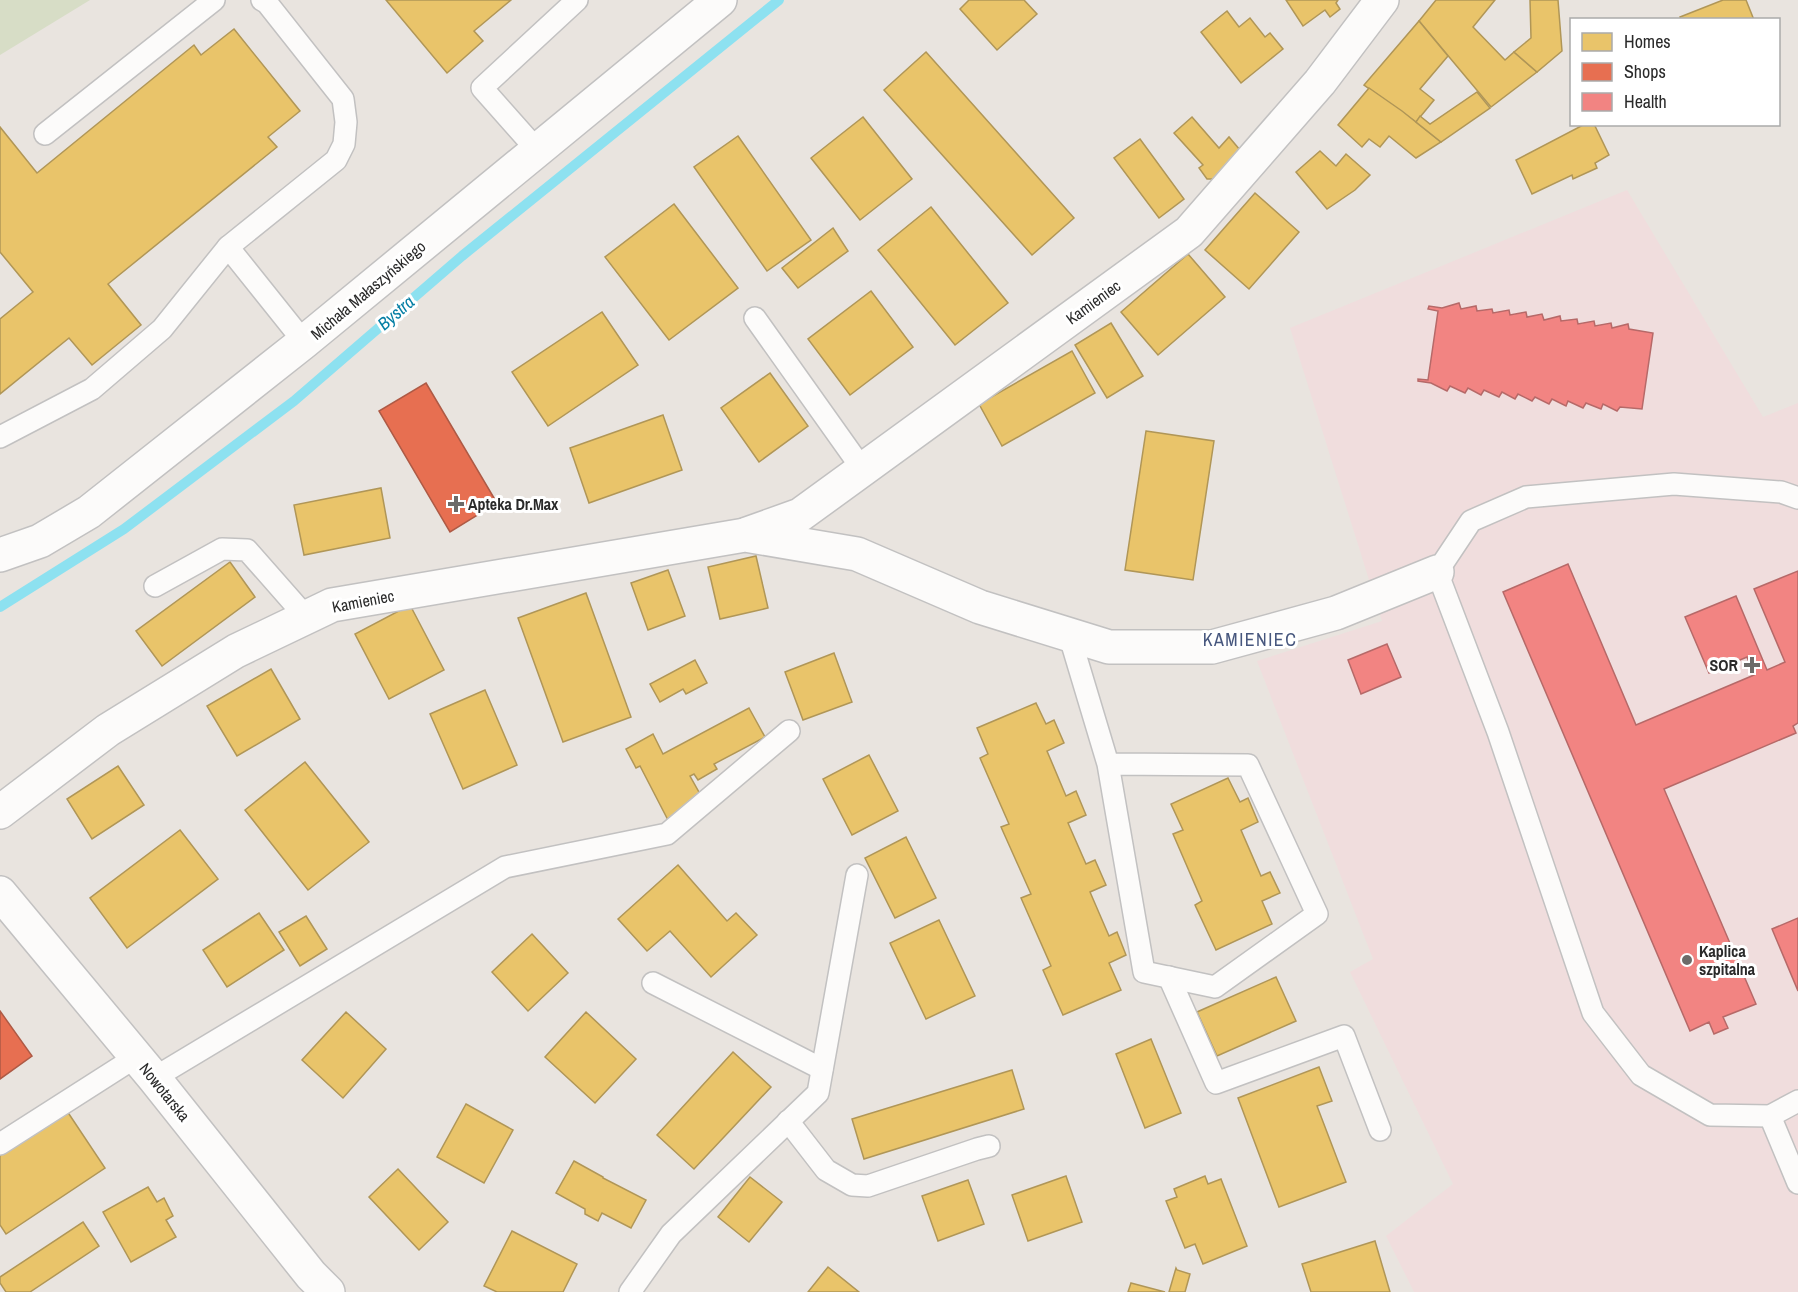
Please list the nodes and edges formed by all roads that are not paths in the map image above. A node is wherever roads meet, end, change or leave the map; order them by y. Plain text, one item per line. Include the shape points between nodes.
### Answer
1 (214, 0) edge
2 (262, 0) edge
3 (577, 0) edge
4 (720, 0) edge
5 (1382, 0) edge
6 (45, 134) dead end
7 (537, 150) junction
8 (228, 246) junction
9 (755, 318) dead end
10 (304, 342) junction
11 (0, 437) edge
12 (863, 470) junction
13 (1798, 498) edge
14 (745, 535) junction
15 (0, 555) edge
16 (1437, 572) junction
17 (155, 586) dead end
18 (306, 617) junction
19 (1069, 634) junction
20 (789, 731) dead end
21 (1108, 764) junction
22 (0, 812) edge
23 (857, 875) dead end
24 (0, 893) edge
25 (1169, 977) junction
26 (653, 983) dead end
27 (145, 1068) junction
28 (822, 1069) junction
29 (1798, 1101) edge
30 (1770, 1116) junction
31 (788, 1121) junction
32 (1380, 1130) dead end
33 (0, 1144) edge
34 (989, 1146) dead end
35 (1798, 1184) edge
36 (328, 1292) edge
37 (630, 1292) edge

1 - 6 lane
2 - 8 lane via 343,99 344,144 336,160
3 - 7 lane via 482,88
4 - 7 street, Michała Małaszyńskiego
5 - 12 street, Kamieniec via 1320,82 1189,232
7 - 10 street, Michała Małaszyńskiego
8 - 10 lane
8 - 11 lane via 162,329 92,389
9 - 12 lane
10 - 15 street, Michała Małaszyńskiego via 89,512 40,541
12 - 14 street, Kamieniec via 800,515
13 - 16 lane via 1780,492 1674,483 1526,497 1471,521
14 - 18 street, Kamieniec via 332,605
14 - 19 street, Kamieniec via 857,554 980,607
16 - 19 street, Kamieniec via 1336,613 1212,647 1110,647
16 - 30 lane via 1498,732 1593,1013 1641,1075 1710,1115
17 - 18 lane via 222,549 248,550
18 - 22 street, Kamieniec via 236,651 108,730
19 - 21 lane
20 - 27 lane via 667,834 505,867
21 - 25 lane via 1144,972
21 - 25 lane via 1248,765 1317,914 1215,987
23 - 28 lane
24 - 27 street, Nowotarska
25 - 32 lane via 1216,1083 1344,1036
26 - 28 lane
27 - 33 lane
27 - 36 street, Nowotarska
28 - 31 lane via 818,1093
29 - 30 lane
30 - 35 lane
31 - 34 lane via 826,1170 852,1185 868,1186
31 - 37 lane via 671,1234

